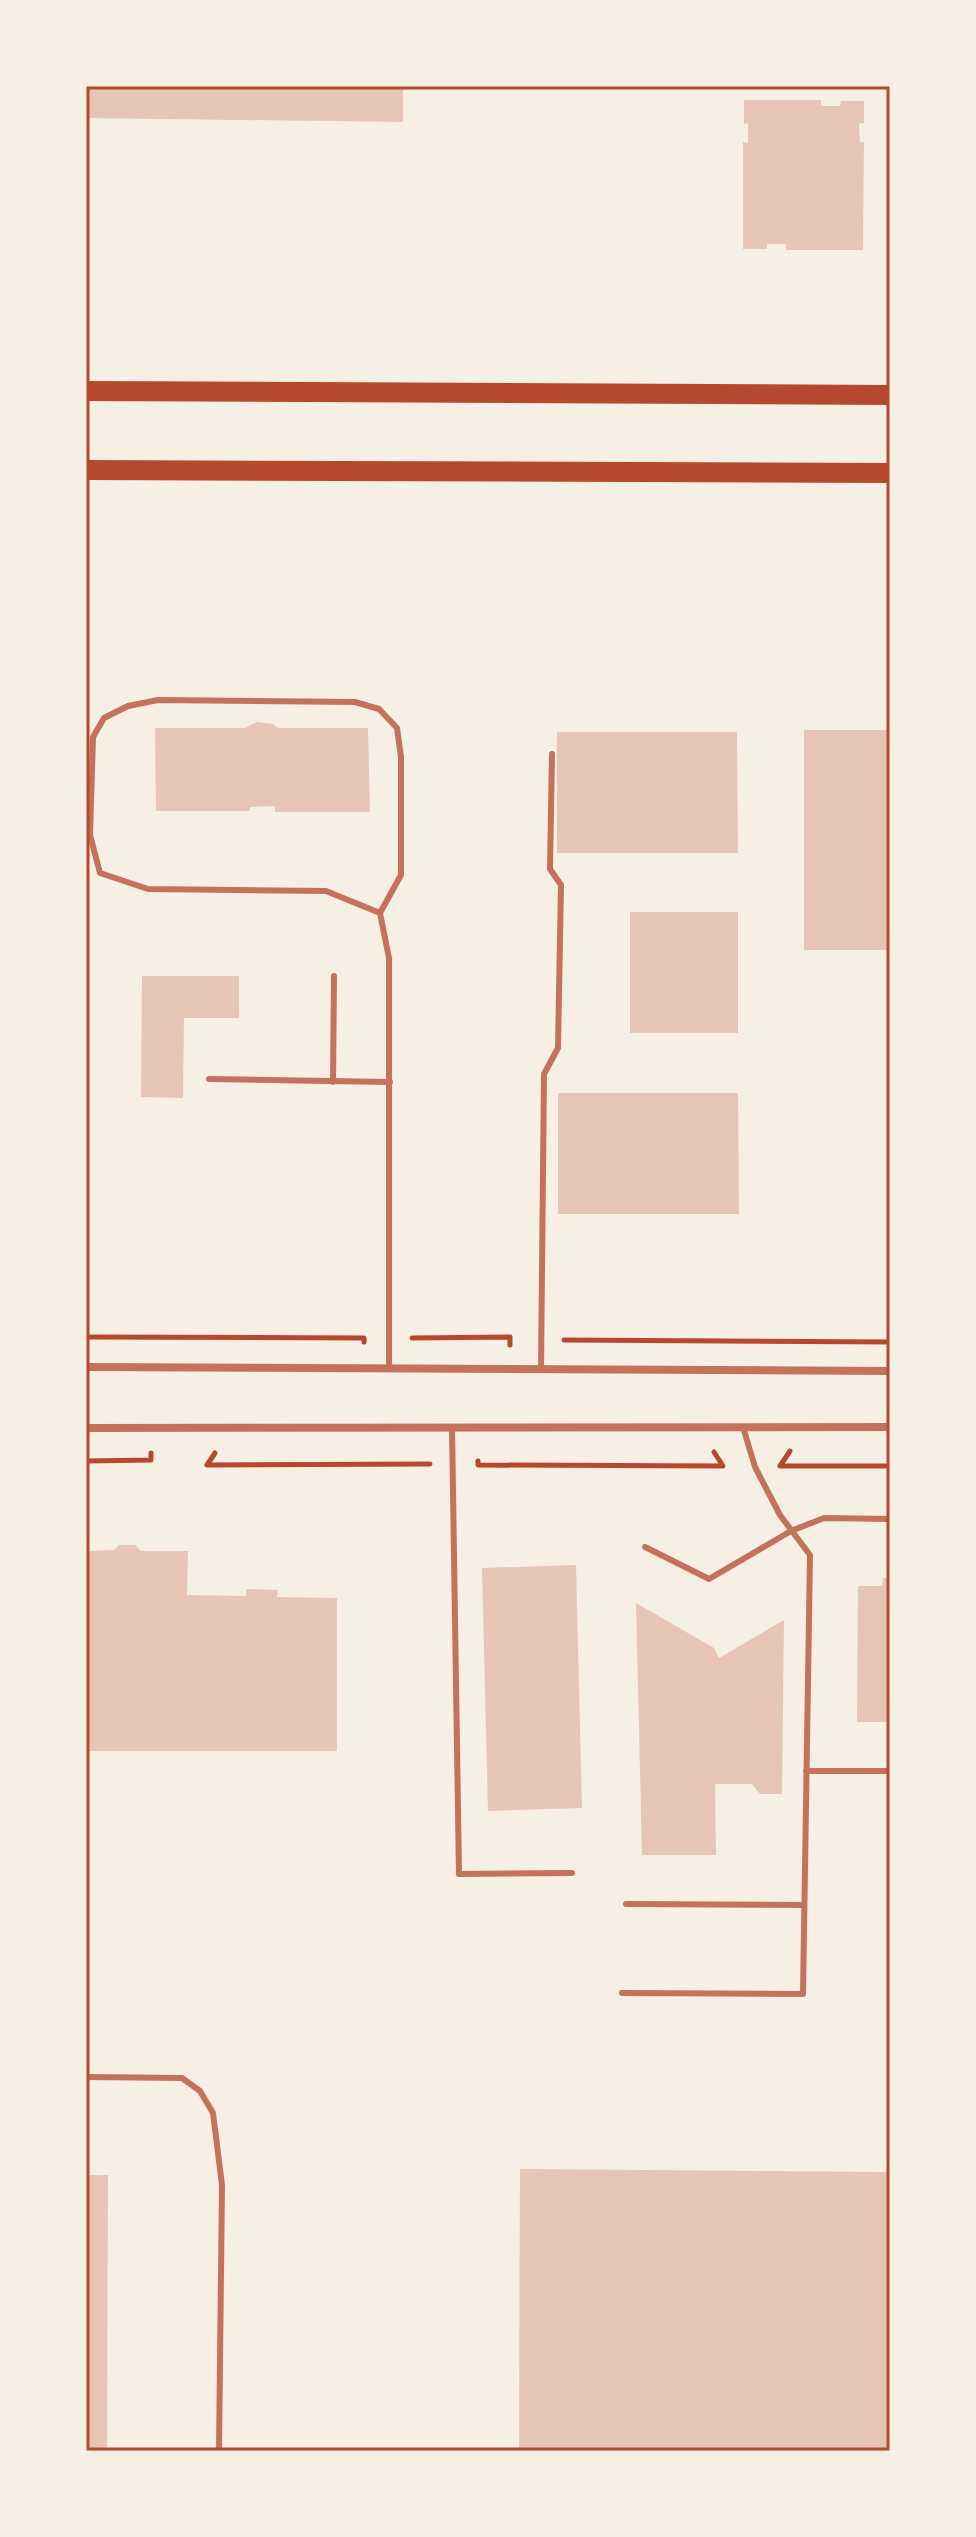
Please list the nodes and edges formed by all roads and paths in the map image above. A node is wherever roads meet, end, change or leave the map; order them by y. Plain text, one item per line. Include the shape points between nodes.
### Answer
1 (86, 391) edge
2 (890, 395) edge
3 (86, 470) edge
4 (890, 473) edge
5 (552, 754) dead end
6 (380, 913) junction
7 (334, 976) dead end
8 (209, 1079) dead end
9 (333, 1082) junction
10 (390, 1082) junction
11 (86, 1337) edge
12 (890, 1342) edge
13 (86, 1367) edge
14 (363, 1368) junction
15 (389, 1368) junction
16 (541, 1369) junction
17 (564, 1369) junction
18 (890, 1371) edge
19 (430, 1427) junction
20 (452, 1427) junction
21 (698, 1427) junction
22 (743, 1427) junction
23 (805, 1427) junction
24 (890, 1427) edge
25 (86, 1428) edge
26 (232, 1428) junction
27 (478, 1428) junction
28 (890, 1466) edge
29 (890, 1519) edge
30 (791, 1531) junction
31 (645, 1547) dead end
32 (806, 1771) junction
33 (890, 1771) edge
34 (572, 1873) dead end
35 (626, 1904) dead end
36 (804, 1905) junction
37 (622, 1993) dead end
38 (86, 2077) edge
39 (219, 2451) edge

1 - 2 main road
3 - 4 main road
5 - 16 lane via 550,869 561,885 559,1034 544,1074
6 - 6 lane via 401,875 401,757 397,728 379,709 355,702 158,700 104,718 93,737 90,835 100,873 148,889 326,891
6 - 10 lane via 389,958
7 - 9 lane
8 - 9 lane
9 - 10 lane
10 - 15 lane
11 - 14 path via 364,1338
12 - 17 path via 564,1339
13 - 14 street
14 - 15 street
15 - 16 street
16 - 17 street
17 - 18 street
19 - 20 street
19 - 26 street
19 - 26 path via 430,1464 207,1465
20 - 27 street
20 - 34 lane via 459,1874
21 - 22 street
21 - 27 street
21 - 27 path via 723,1466 478,1465
22 - 23 street
22 - 30 lane via 755,1467
23 - 24 street
23 - 28 path via 780,1466
25 - 26 street
29 - 30 lane via 824,1518
30 - 31 lane via 709,1579
30 - 32 lane via 810,1555
32 - 33 lane
32 - 36 lane
35 - 36 lane
36 - 37 lane via 803,1994
38 - 39 lane via 182,2078 200,2091 213,2113 222,2185

